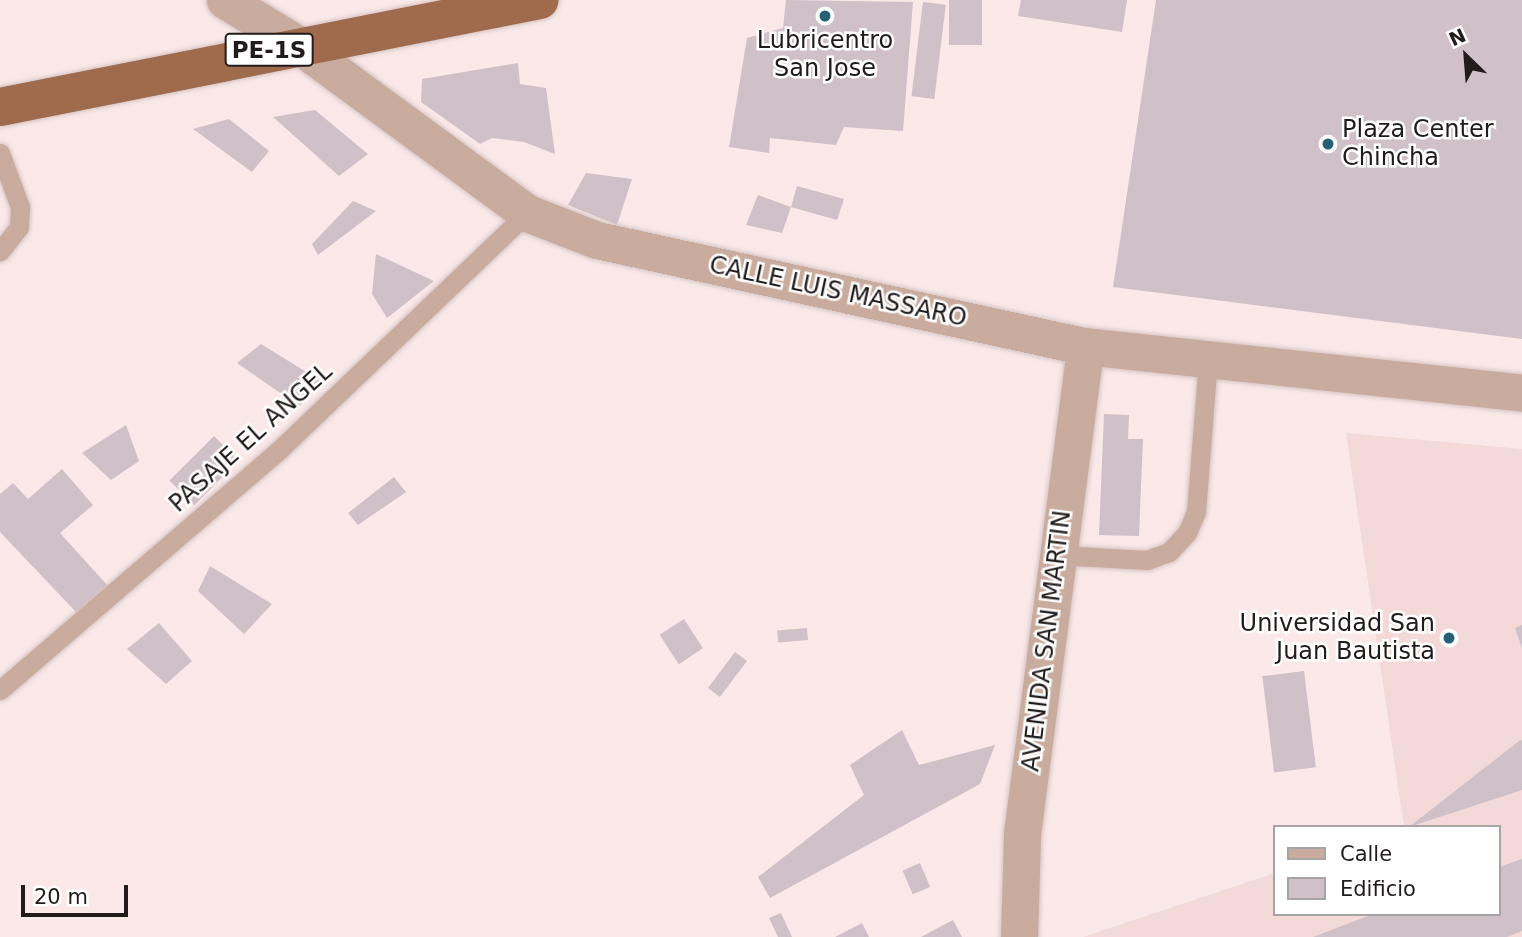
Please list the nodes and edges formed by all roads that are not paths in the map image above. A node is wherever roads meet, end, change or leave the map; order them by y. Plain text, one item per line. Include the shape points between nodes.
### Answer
1 (225, 0) edge
2 (540, 0) edge
3 (297, 44) junction
4 (0, 107) edge
5 (0, 153) edge
6 (527, 213) junction
7 (0, 251) edge
8 (1085, 346) junction
9 (1208, 359) junction
10 (1522, 393) edge
11 (1058, 555) junction
12 (0, 690) edge
13 (1019, 937) edge

1 - 3 street, CALLE LUIS MASSARO
2 - 3 highway, PE-1S
3 - 4 highway, PE-1S
3 - 6 street, CALLE LUIS MASSARO
5 - 7 lane via 20,207 19,227
6 - 8 street, CALLE LUIS MASSARO via 597,240
6 - 12 lane, PASAJE EL ANGEL via 280,449
8 - 9 street, CALLE LUIS MASSARO
8 - 11 street, AVENIDA SAN MARTIN
9 - 10 street, CALLE LUIS MASSARO
9 - 11 lane via 1196,512 1187,533 1169,552 1147,560
11 - 13 street, AVENIDA SAN MARTIN via 1022,834

